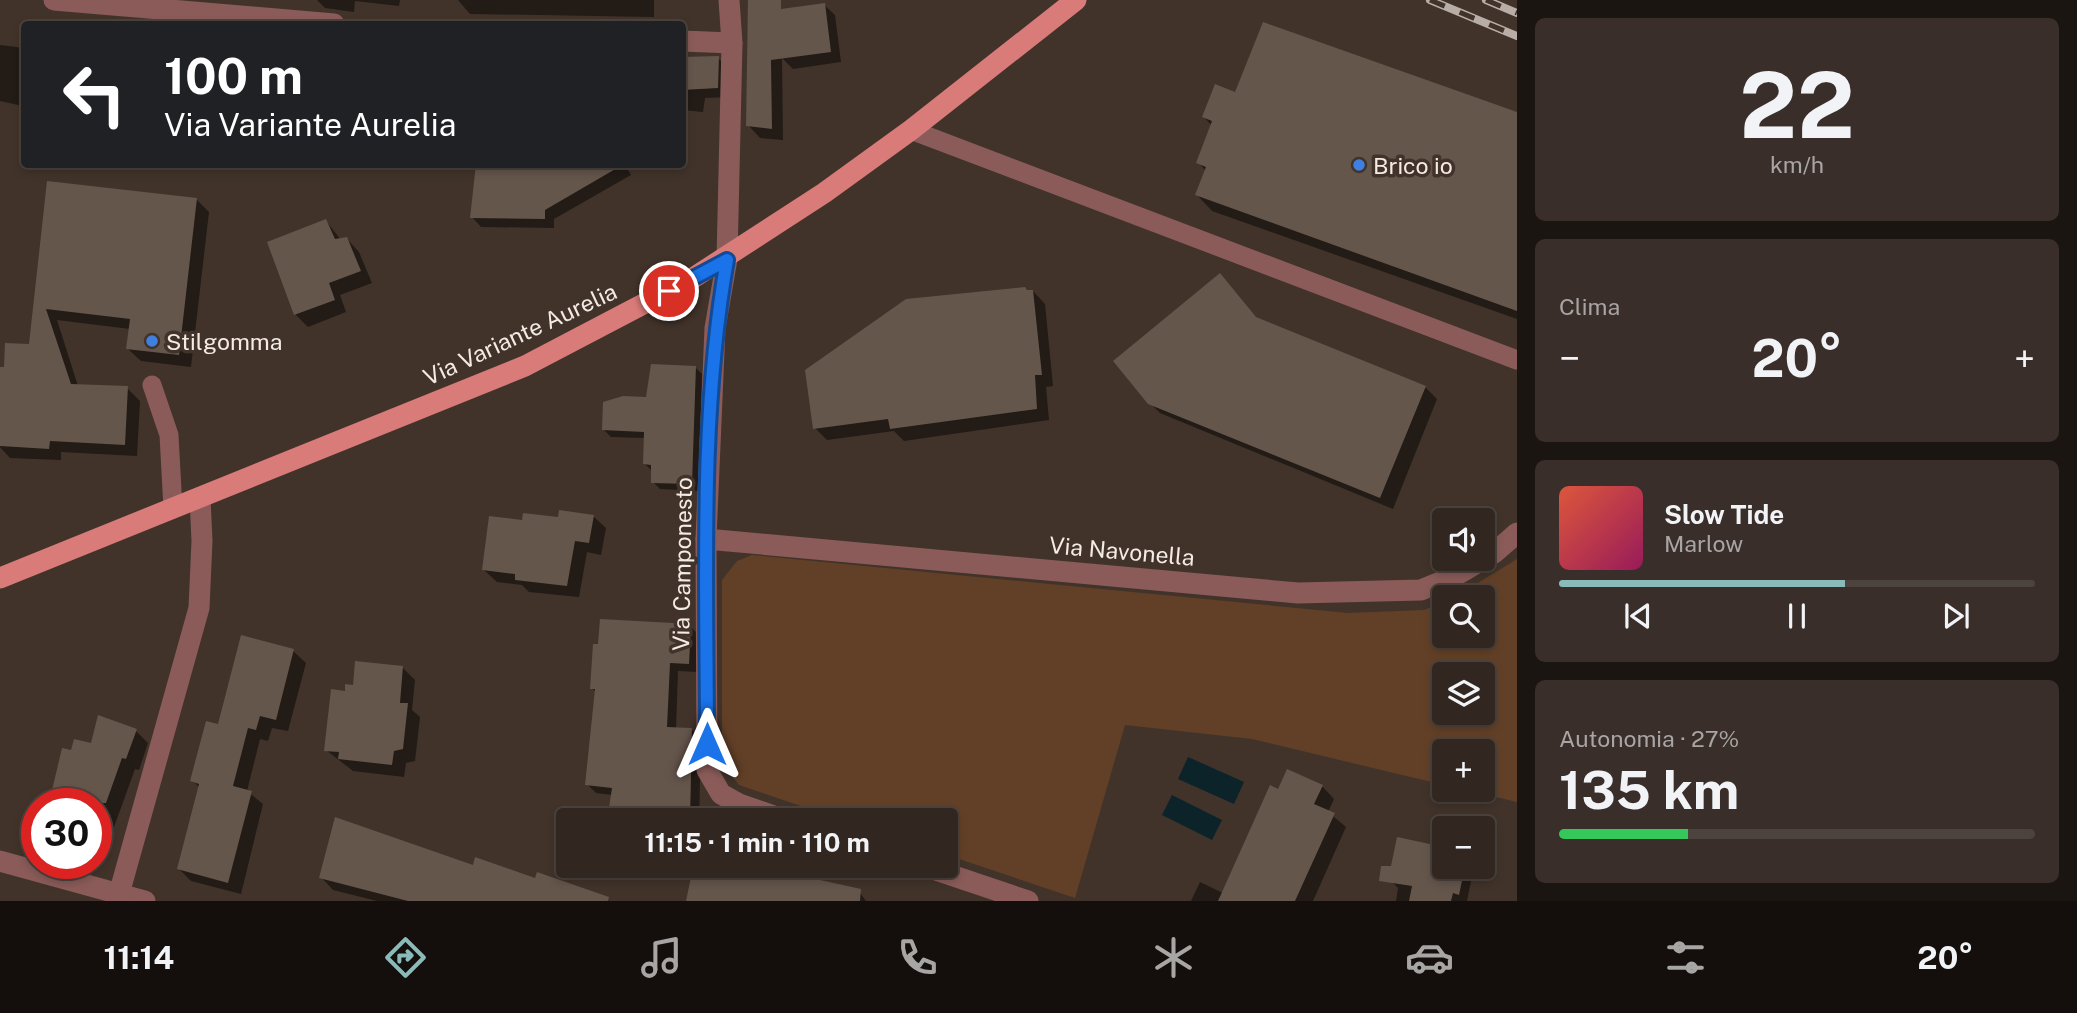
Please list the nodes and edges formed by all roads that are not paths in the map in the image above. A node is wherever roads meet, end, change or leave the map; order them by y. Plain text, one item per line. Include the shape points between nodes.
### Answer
1 (54, 0) edge
2 (729, 0) edge
3 (1076, 0) edge
4 (299, 21) edge
5 (686, 41) edge
6 (732, 43) junction
7 (911, 130) junction
8 (727, 260) junction
9 (1517, 360) edge
10 (152, 385) dead end
11 (200, 498) junction
12 (173, 509) junction
13 (1517, 533) edge
14 (706, 539) junction
15 (0, 578) edge
16 (751, 808) edge
17 (0, 861) edge
18 (958, 878) edge
19 (119, 894) junction
20 (145, 901) edge
21 (1025, 901) edge

1 - 4 street
2 - 6 street, Via Camponesto
3 - 7 main road, Via Variante Aurelia
5 - 6 street
6 - 8 street, Via Camponesto
7 - 8 main road, Via Variante Aurelia
7 - 9 lane
8 - 11 main road, Via Variante Aurelia via 525,366
8 - 14 street, Via Camponesto via 715,328
10 - 12 lane via 169,436
11 - 12 main road, Via Variante Aurelia
11 - 19 street via 199,608
12 - 15 main road, Via Variante Aurelia
13 - 14 street, Via Navonella via 1455,576 1420,590 1326,593
14 - 16 street, Via Camponesto via 707,770 721,793
17 - 19 street
18 - 21 street
19 - 20 street

